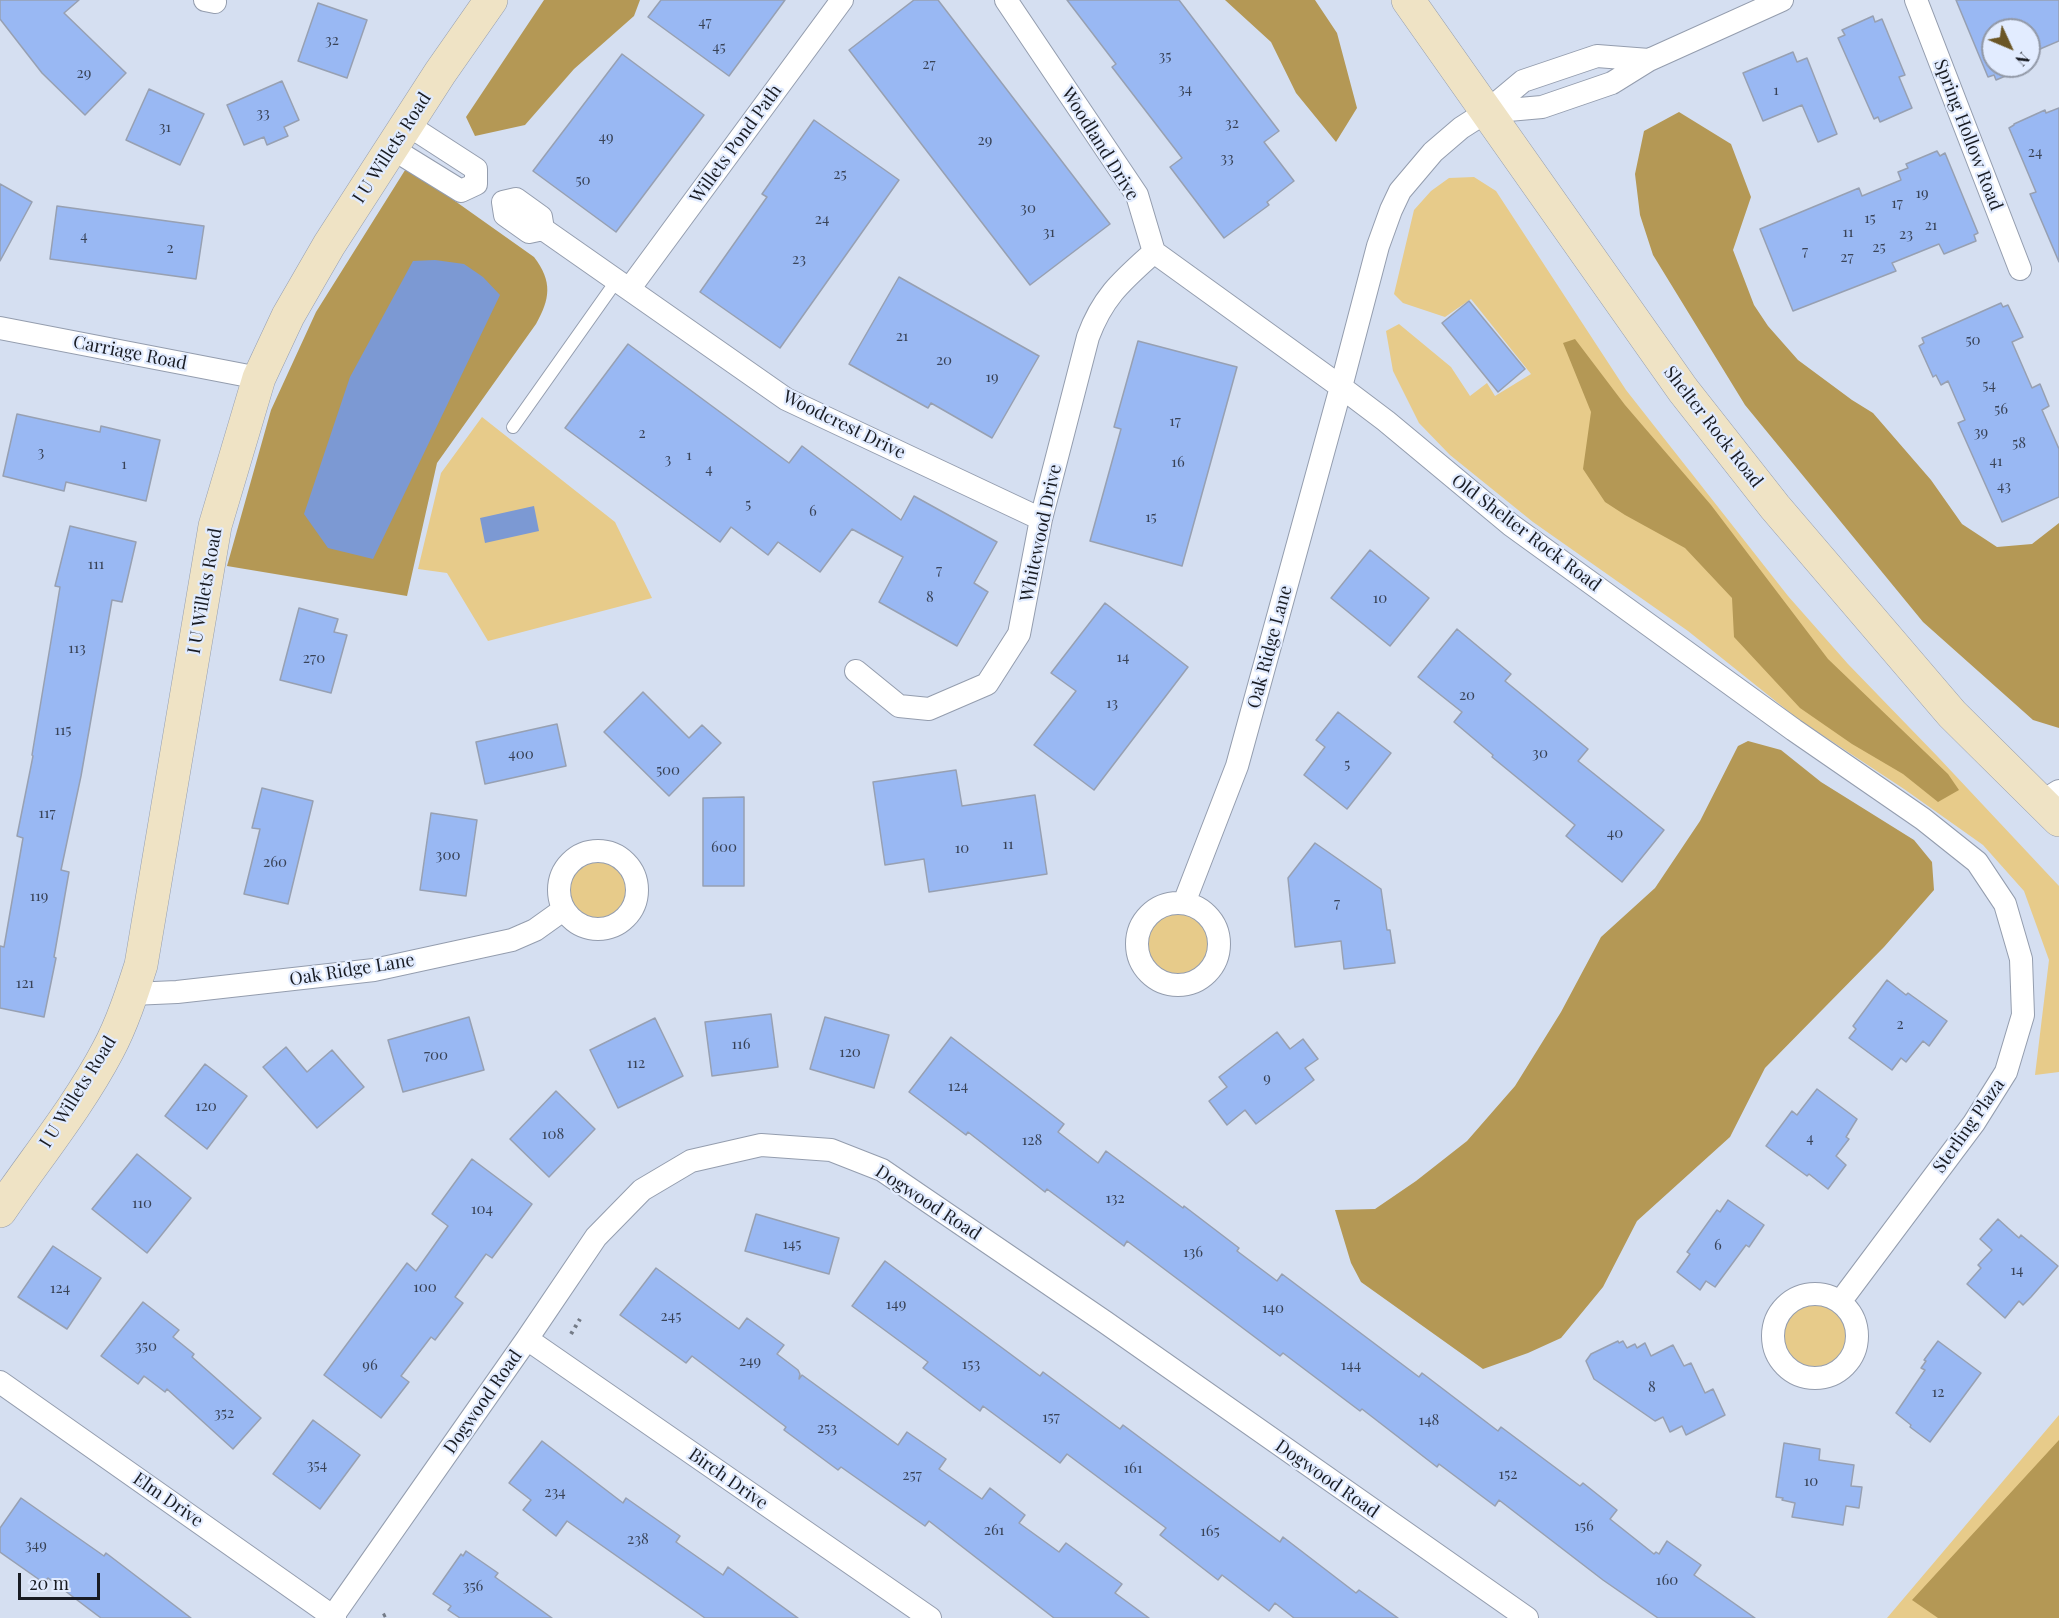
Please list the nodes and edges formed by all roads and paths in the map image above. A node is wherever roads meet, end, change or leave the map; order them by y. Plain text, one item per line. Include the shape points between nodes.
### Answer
1 (491, 0) edge
2 (842, 0) edge
3 (1006, 0) edge
4 (1408, 0) edge
5 (1782, 0) edge
6 (1916, 0) edge
7 (1649, 60) junction
8 (1486, 112) junction
9 (401, 137) junction
10 (1154, 252) junction
11 (2020, 269) dead end
12 (624, 284) junction
13 (0, 328) edge
14 (259, 378) junction
15 (1341, 387) junction
16 (513, 427) dead end
17 (1041, 519) junction
18 (856, 671) dead end
19 (2053, 804) edge
20 (1977, 862) joint
21 (1184, 903) dead end
22 (563, 910) dead end
23 (132, 994) junction
24 (0, 1210) edge
25 (1840, 1302) dead end
26 (580, 1319) dead end
27 (571, 1334) dead end
28 (527, 1339) junction
29 (0, 1382) edge
30 (334, 1617) edge
31 (930, 1618) edge
32 (1527, 1618) edge

1 - 9 main road, I U Willets Road
2 - 12 street, Willets Pond Path
3 - 10 street, Woodland Drive via 1137,195
4 - 8 main road, Shelter Rock Road
5 - 7 street
6 - 11 street, Spring Hollow Road
7 - 8 street via 1612,83 1542,107
7 - 8 street via 1597,56 1523,81
8 - 15 street via 1432,152 1400,191 1378,246
8 - 19 main road, Shelter Rock Road via 1683,390 1775,507 1952,714
9 - 12 street, Woodcrest Drive via 461,191 476,184 503,202 506,216 529,232 543,229
9 - 14 main road, I U Willets Road via 329,245 288,316
10 - 15 street
10 - 17 street, Whitewood Drive via 1115,288 1096,315
12 - 16 lane
12 - 17 street, Woodcrest Drive via 786,399
13 - 14 street, Carriage Road
14 - 23 main road, I U Willets Road via 215,526 141,964
15 - 20 street, Old Shelter Rock Road via 1511,525 1923,819
15 - 21 street, Oak Ridge Lane via 1237,766
17 - 18 street, Whitewood Drive via 1019,634 987,684 929,709 899,706
20 - 25 street, Sterling Plaza via 2005,904 2021,959 2023,1015 2006,1072 1974,1123
22 - 23 street, Oak Ridge Lane via 535,930 512,940 374,970
23 - 24 main road, I U Willets Road via 98,1067
26 - 27 path
28 - 30 street, Dogwood Road
28 - 31 street, Birch Drive
28 - 32 street, Dogwood Road via 596,1237 642,1190 691,1161 761,1145 831,1150 882,1170
29 - 30 street, Elm Drive

